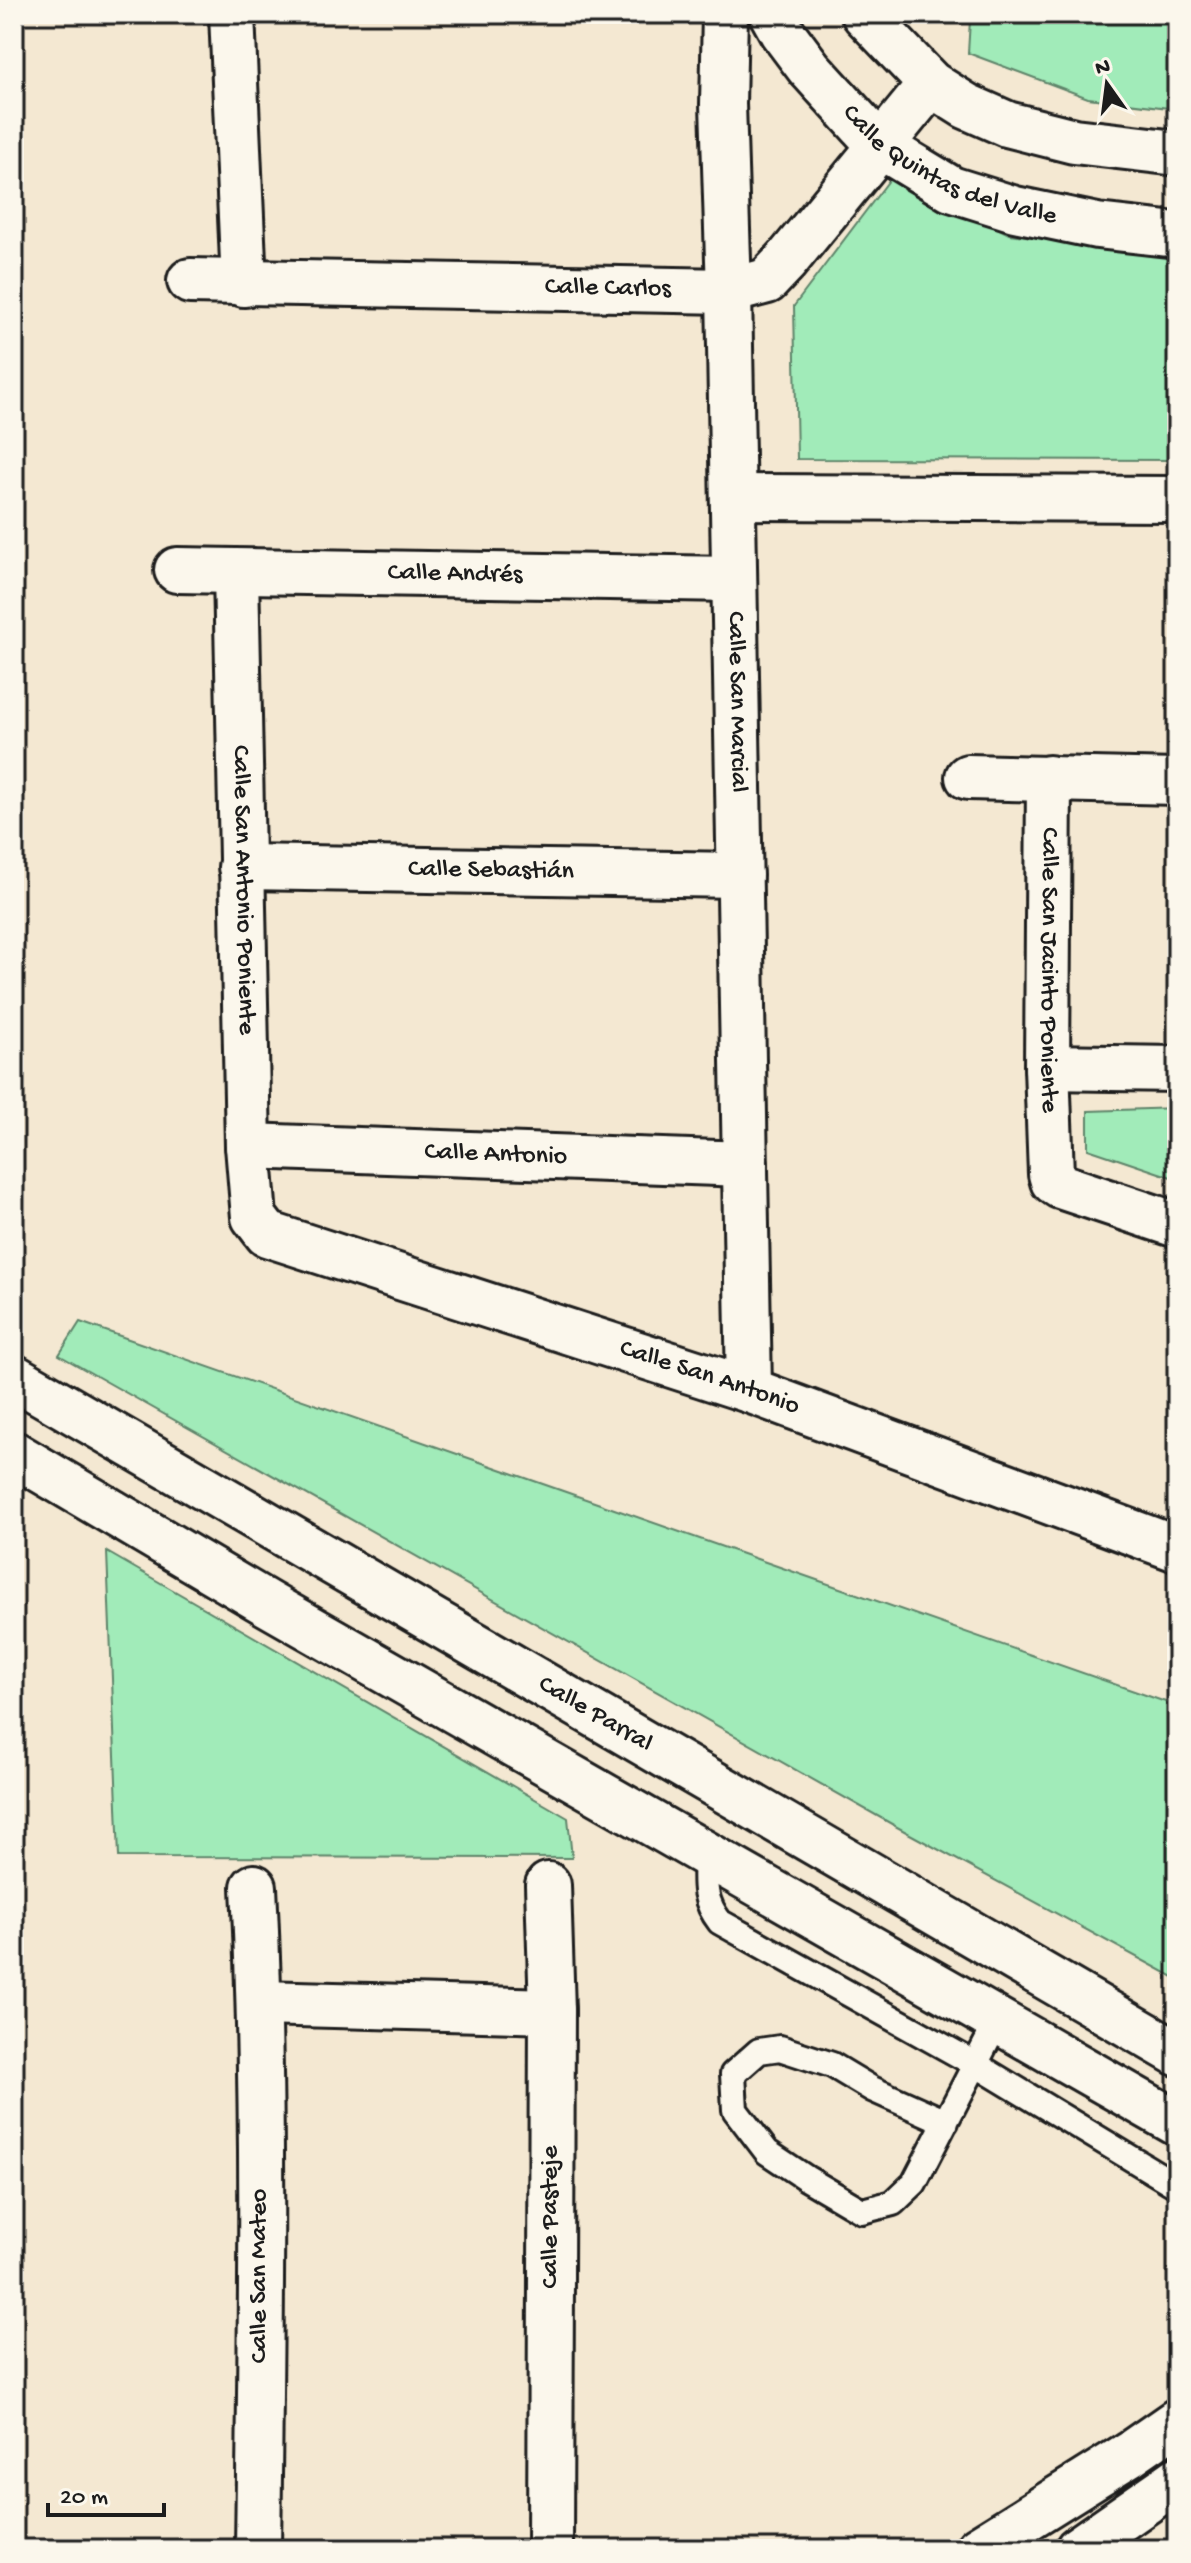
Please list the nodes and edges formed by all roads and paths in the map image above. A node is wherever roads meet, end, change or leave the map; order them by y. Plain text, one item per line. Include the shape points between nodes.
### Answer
1 (232, 14) edge
2 (725, 14) edge
3 (772, 14) edge
4 (873, 16) edge
5 (931, 84) junction
6 (880, 146) junction
7 (1177, 153) edge
8 (1177, 235) edge
9 (190, 281) dead end
10 (244, 284) junction
11 (729, 291) junction
12 (733, 497) junction
13 (1177, 499) edge
14 (177, 570) dead end
15 (236, 572) junction
16 (734, 579) junction
17 (968, 777) dead end
18 (1049, 778) junction
19 (1177, 782) edge
20 (241, 867) junction
21 (740, 875) junction
22 (1047, 1067) junction
23 (1177, 1069) edge
24 (248, 1146) junction
25 (745, 1164) junction
26 (253, 1208) joint
27 (1177, 1225) edge
28 (14, 1377) edge
29 (749, 1390) junction
30 (14, 1454) edge
31 (1177, 1549) edge
32 (706, 1854) junction
33 (548, 1885) dead end
34 (254, 1887) dead end
35 (260, 2003) junction
36 (552, 2011) junction
37 (997, 2022) junction
38 (1177, 2053) edge
39 (975, 2064) junction
40 (946, 2122) junction
41 (1177, 2123) edge
42 (1177, 2186) edge
43 (1177, 2421) edge
44 (1177, 2480) edge
45 (258, 2549) edge
46 (550, 2549) edge
47 (978, 2549) edge
48 (1078, 2549) edge

1 - 10 street
2 - 11 street, Calle San Marcial
3 - 6 street, Calle Quintas del Valle via 809,68
4 - 5 street, Calle Quintas del Valle
5 - 6 street, Calle Carlos
5 - 7 street, Calle Quintas del Valle via 1007,124 1074,141
6 - 8 street, Calle Quintas del Valle via 951,189 1015,209
6 - 11 street, Calle Carlos via 767,281
9 - 10 street, Calle Carlos
10 - 11 street, Calle Carlos
11 - 12 street, Calle San Marcial
12 - 13 street
12 - 16 street, Calle San Marcial
14 - 15 street, Calle Andrés
15 - 16 street, Calle Andrés
15 - 20 street, Calle San Antonio Poniente
16 - 21 street, Calle San Marcial
17 - 18 street
18 - 19 street
18 - 22 street, Calle San Jacinto Poniente
20 - 21 street, Calle Sebastián
20 - 24 street, Calle San Antonio Poniente
21 - 25 street, Calle San Marcial
22 - 23 street
22 - 27 street, Calle San Jacinto Poniente via 1053,1181
24 - 25 street, Calle Antonio
24 - 26 street, Calle San Antonio Poniente
25 - 29 street, Calle San Marcial
26 - 29 street, Calle San Antonio via 267,1234
28 - 38 street, Calle Parral
29 - 31 street, Calle San Antonio
30 - 32 street
32 - 37 street
32 - 39 lane via 705,1891 720,1922
33 - 36 street, Calle Pasteje
34 - 35 street, Calle San Mateo
35 - 36 street
35 - 45 street, Calle San Mateo
36 - 46 street, Calle Pasteje
37 - 39 lane
37 - 41 street
39 - 40 lane
39 - 42 lane
40 - 40 lane via 832,2065 780,2048 759,2051 733,2074 735,2110 767,2152 862,2211 893,2203 914,2183
43 - 47 street
44 - 48 street

